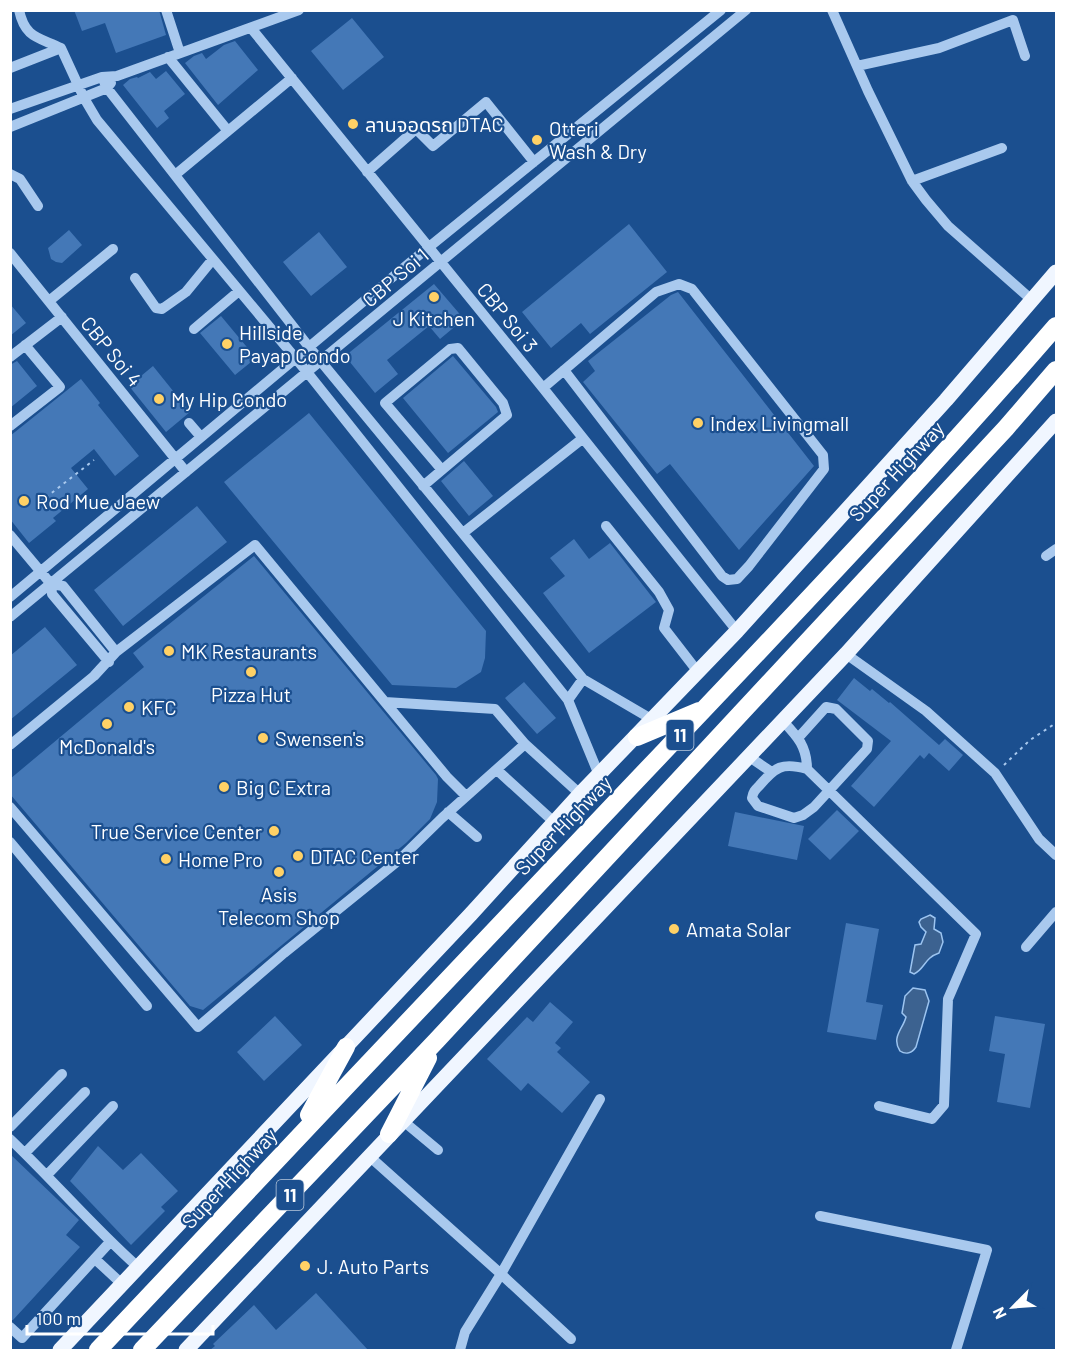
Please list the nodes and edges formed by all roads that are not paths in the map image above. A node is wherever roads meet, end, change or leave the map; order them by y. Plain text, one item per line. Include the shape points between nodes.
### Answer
1 (19, 10) edge
2 (166, 10) edge
3 (299, 10) edge
4 (721, 10) edge
5 (746, 10) edge
6 (832, 10) edge
7 (250, 28) junction
8 (61, 48) junction
9 (180, 53) junction
10 (1025, 56) dead end
11 (168, 57) junction
12 (857, 66) junction
13 (10, 68) edge
14 (644, 73) junction
15 (117, 76) junction
16 (102, 77) junction
17 (292, 78) junction
18 (78, 86) junction
19 (655, 86) junction
20 (107, 88) junction
21 (84, 98) junction
22 (10, 109) edge
23 (10, 127) edge
24 (228, 131) junction
25 (1002, 148) dead end
26 (534, 162) junction
27 (367, 172) junction
28 (10, 174) edge
29 (175, 175) junction
30 (912, 181) junction
31 (38, 206) dead end
32 (428, 248) junction
33 (113, 249) dead end
34 (11, 256) edge
35 (213, 260) junction
36 (440, 263) junction
37 (1056, 272) edge
38 (135, 278) dead end
39 (239, 291) junction
40 (50, 301) junction
41 (1033, 301) junction
42 (62, 317) junction
43 (1056, 326) edge
44 (194, 329) dead end
45 (25, 345) junction
46 (309, 347) junction
47 (10, 357) edge
48 (295, 359) junction
49 (321, 361) junction
50 (564, 370) junction
51 (1056, 370) edge
52 (307, 372) junction
53 (543, 388) junction
54 (189, 423) dead end
55 (1056, 425) edge
56 (10, 426) edge
57 (201, 437) junction
58 (582, 439) junction
59 (175, 459) junction
60 (442, 471) junction
61 (186, 472) junction
62 (423, 486) junction
63 (606, 526) dead end
64 (463, 533) junction
65 (10, 535) edge
66 (1056, 549) edge
67 (1046, 555) dead end
68 (40, 572) junction
69 (51, 584) junction
70 (10, 597) edge
71 (10, 617) edge
72 (737, 631) junction
73 (116, 652) junction
74 (846, 654) junction
75 (109, 662) junction
76 (698, 672) junction
77 (583, 679) junction
78 (568, 700) junction
79 (385, 702) junction
80 (705, 708) junction
81 (653, 720) junction
82 (782, 720) junction
83 (637, 737) junction
84 (799, 737) junction
85 (525, 744) junction
86 (10, 745) edge
87 (748, 756) junction
88 (807, 769) junction
89 (497, 770) junction
90 (770, 771) junction
91 (599, 775) junction
92 (829, 791) junction
93 (580, 794) junction
94 (466, 796) junction
95 (10, 807) edge
96 (448, 812) junction
97 (554, 822) junction
98 (477, 837) dead end
99 (10, 842) edge
100 (1056, 855) edge
101 (1056, 912) edge
102 (1026, 947) dead end
103 (147, 1006) dead end
104 (437, 1040) junction
105 (346, 1047) junction
106 (62, 1074) dead end
107 (85, 1092) dead end
108 (600, 1099) dead end
109 (113, 1106) dead end
110 (879, 1107) dead end
111 (402, 1120) junction
112 (10, 1128) edge
113 (389, 1134) junction
114 (10, 1138) edge
115 (297, 1138) junction
116 (438, 1150) dead end
117 (25, 1153) junction
118 (369, 1156) junction
119 (47, 1175) junction
120 (820, 1215) dead end
121 (110, 1242) junction
122 (94, 1259) junction
123 (138, 1267) junction
124 (501, 1274) junction
125 (122, 1284) junction
126 (10, 1327) edge
127 (571, 1339) dead end
128 (60, 1350) edge
129 (98, 1350) edge
130 (142, 1350) edge
131 (186, 1350) edge
132 (460, 1350) edge
133 (956, 1350) edge

1 - 8 street via 28,33
2 - 9 street
3 - 7 street
4 - 14 street, CBP Soi 1
5 - 19 street, CBP Soi 1
6 - 12 street
7 - 9 street
7 - 17 street, CBP Soi 3
8 - 13 street
8 - 18 street
9 - 11 street
10 - 12 street via 1013,20 939,48
11 - 15 street
11 - 24 street
12 - 30 street
14 - 19 street
14 - 26 street, CBP Soi 1
15 - 16 street
15 - 20 street
16 - 18 street
16 - 20 street
17 - 24 street
17 - 27 street, CBP Soi 3
18 - 21 street
18 - 22 street
19 - 36 street, CBP Soi 1
20 - 21 street
20 - 29 street
21 - 23 street
21 - 35 street via 97,120
24 - 29 street
25 - 30 street
26 - 27 street via 486,102 433,146 416,129
26 - 32 street, CBP Soi 1
27 - 32 street, CBP Soi 3
28 - 31 street via 20,179
29 - 46 street
30 - 41 street via 948,226
32 - 36 street, CBP Soi 3
32 - 46 street, CBP Soi 1
33 - 40 street
34 - 40 street, CBP Soi 4
35 - 38 street via 186,292 162,309 156,308
35 - 39 street
36 - 49 street, CBP Soi 1
36 - 53 street, CBP Soi 3
37 - 41 main road
39 - 44 street
39 - 48 street
40 - 42 street, CBP Soi 4
41 - 72 main road
42 - 45 street
42 - 59 street, CBP Soi 4
43 - 80 highway, Super Highway / 11 via 980,415
45 - 47 street
45 - 56 street via 60,387
46 - 48 street, CBP Soi 1
46 - 49 street
48 - 52 street
48 - 57 street, CBP Soi 1
49 - 52 street, CBP Soi 1
49 - 62 street
50 - 50 street via 656,292 679,284 692,289 823,455 824,469 749,566 737,579 728,580
50 - 53 street
51 - 104 highway, 11
52 - 61 street, CBP Soi 1
52 - 78 street
53 - 58 street, CBP Soi 3
54 - 57 street
55 - 74 main road
57 - 59 street, CBP Soi 1
58 - 64 street
58 - 72 street, CBP Soi 3
59 - 61 street, CBP Soi 4
59 - 68 street, CBP Soi 1
60 - 60 street via 507,415 502,403 458,348 450,349 385,403
60 - 62 street
61 - 69 street, CBP Soi 1
62 - 64 street
63 - 76 street via 659,592 669,610 664,628
64 - 77 street
65 - 68 street
66 - 67 street
68 - 69 street
68 - 70 street, CBP Soi 1
69 - 71 street, CBP Soi 1
69 - 73 street via 63,586
69 - 75 street via 52,594
72 - 76 main road
73 - 75 street
73 - 79 street via 255,545
74 - 82 main road
74 - 100 street via 926,711 995,773 1039,839
75 - 86 street
76 - 81 main road
77 - 78 street
77 - 81 street
78 - 91 street
79 - 85 street via 495,709
79 - 94 street
80 - 83 highway
80 - 115 highway, Super Highway / 11
81 - 83 main road
82 - 84 street
82 - 87 main road
83 - 91 main road
84 - 88 street via 807,756
84 - 92 street via 826,707 836,709 868,741 867,749
85 - 89 street
85 - 93 street
87 - 90 street
87 - 111 main road
88 - 90 street via 786,766
88 - 92 street
89 - 94 street
89 - 97 street
90 - 92 street via 753,793 758,807 794,818 814,807
91 - 93 main road
92 - 110 street via 976,934 948,999 944,1105 932,1119
93 - 97 main road
94 - 96 street
95 - 96 street via 198,1027 399,860
96 - 98 street
97 - 105 main road
99 - 103 street
101 - 102 street
104 - 113 highway
104 - 130 highway, 11
105 - 115 highway
105 - 123 main road
106 - 112 street
107 - 117 street
108 - 124 street
109 - 119 street
111 - 113 main road
111 - 116 street
113 - 118 main road
114 - 117 street
115 - 129 highway, Super Highway / 11
117 - 119 street
118 - 124 street
118 - 131 main road
119 - 121 street
120 - 133 street via 987,1250
121 - 122 street
121 - 123 street
122 - 125 street
122 - 126 street via 22,1338
123 - 125 main road
124 - 127 street
124 - 132 street via 465,1332
125 - 128 main road

